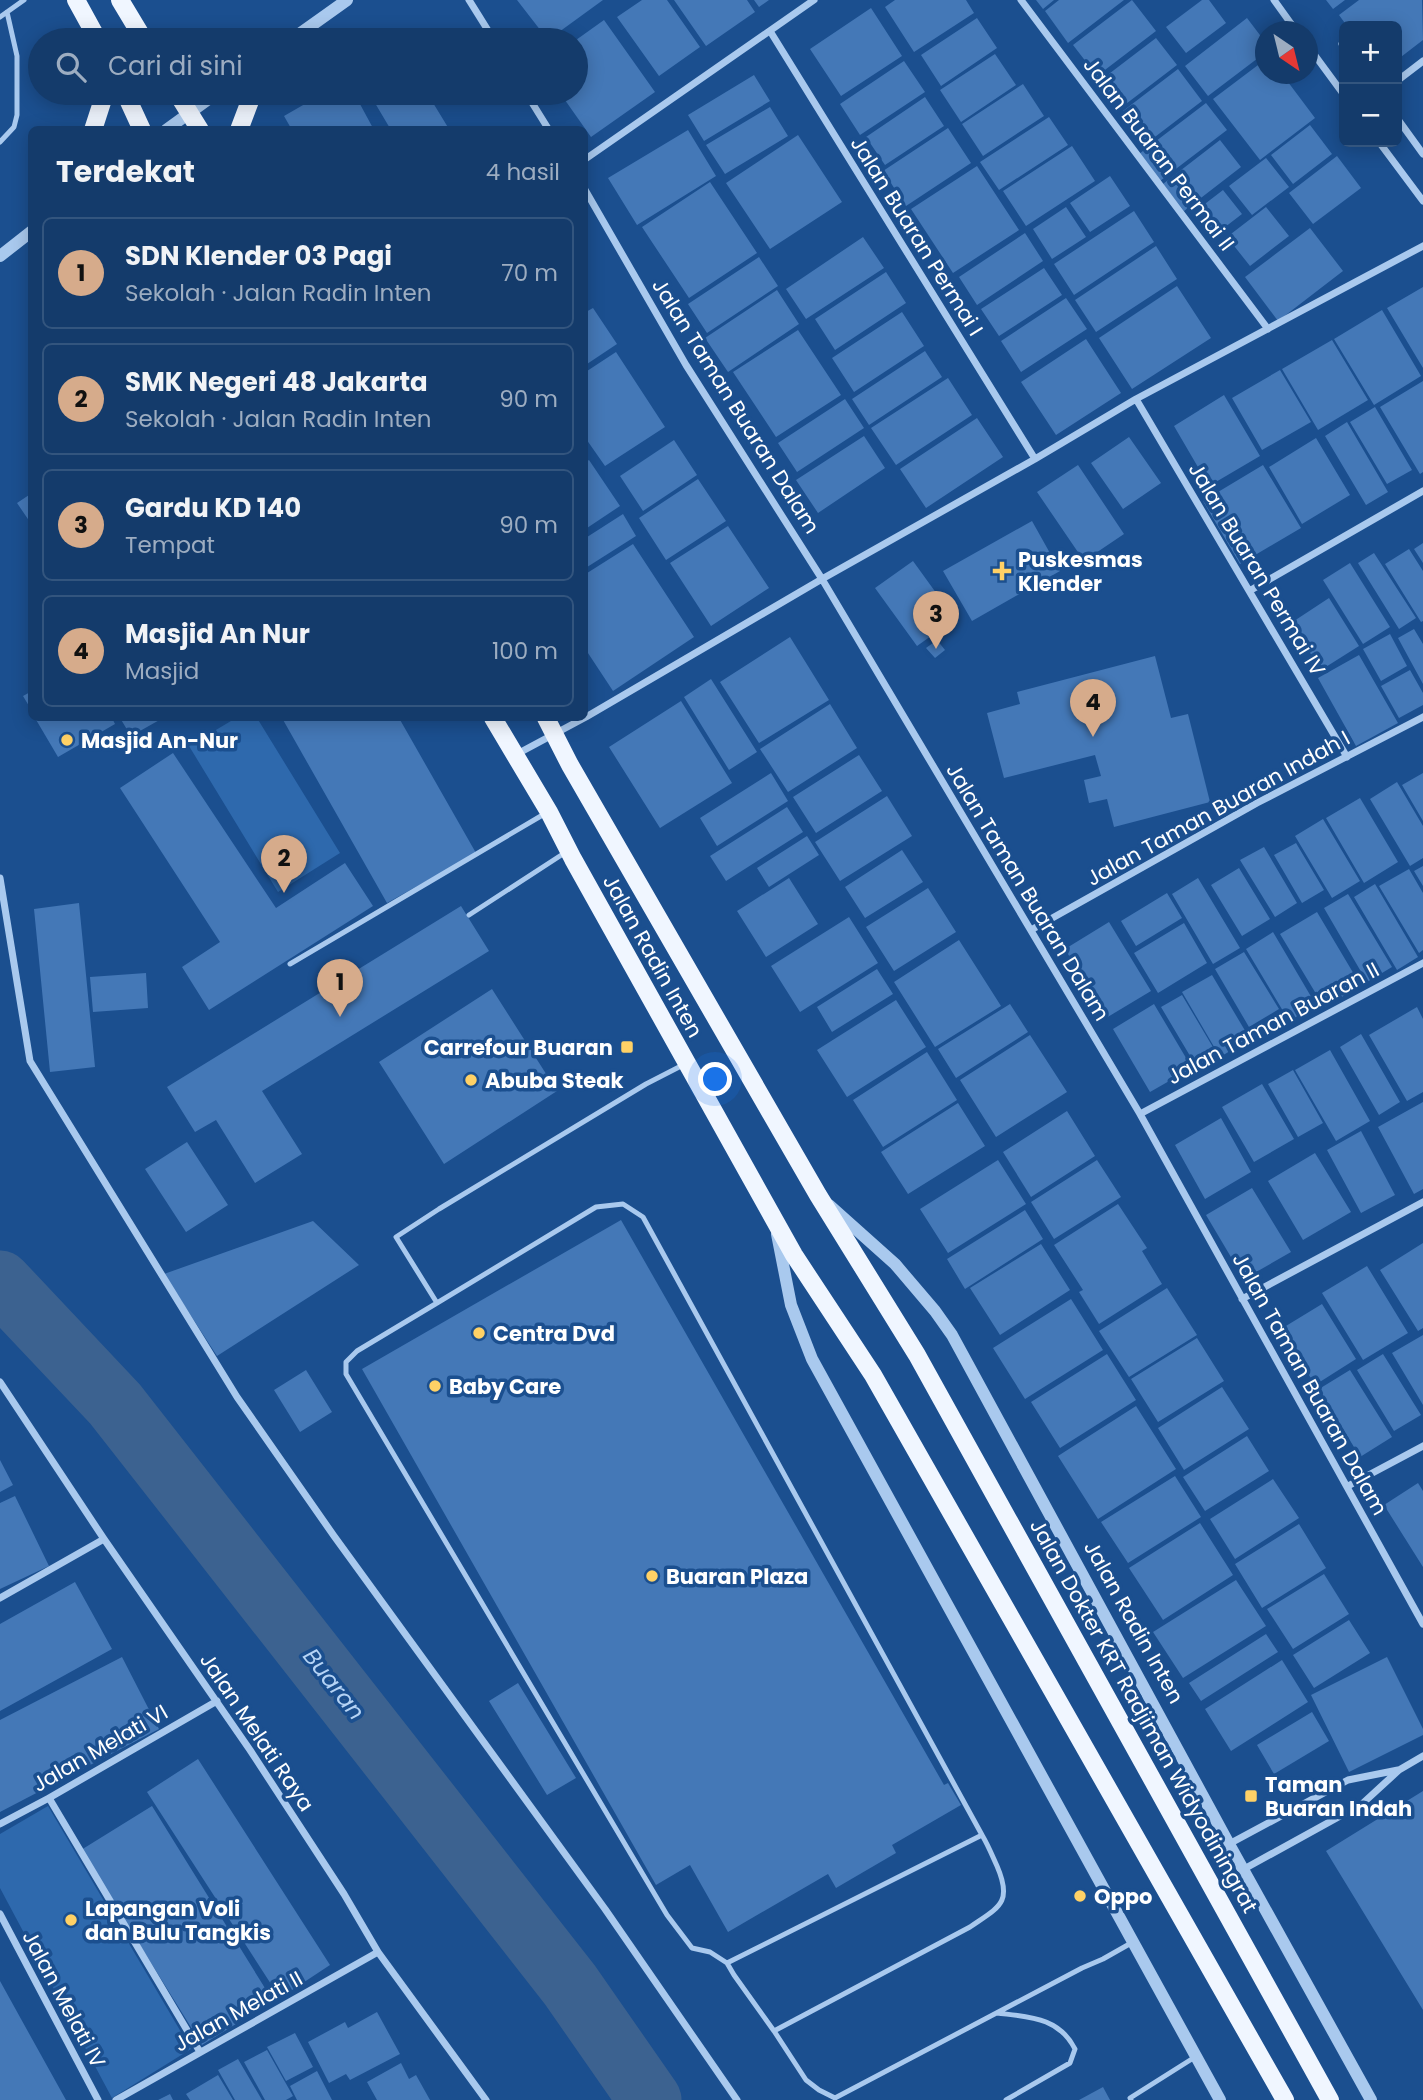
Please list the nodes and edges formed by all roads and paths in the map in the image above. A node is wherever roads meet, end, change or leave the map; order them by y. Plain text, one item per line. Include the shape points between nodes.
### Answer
1 (24, 0) edge
2 (76, 0) edge
3 (120, 0) edge
4 (346, 0) edge
5 (469, 0) edge
6 (814, 0) edge
7 (1021, 0) edge
8 (1274, 0) edge
9 (7, 12) junction
10 (0, 17) edge
11 (1289, 21) edge
12 (91, 28) edge
13 (137, 28) edge
14 (308, 28) edge
15 (486, 28) edge
16 (770, 31) junction
17 (1318, 61) edge
18 (1423, 61) edge
19 (1402, 77) edge
20 (1339, 89) edge
21 (101, 105) edge
22 (131, 105) edge
23 (184, 105) edge
24 (200, 105) edge
25 (248, 105) edge
26 (533, 105) edge
27 (189, 113) junction
28 (1402, 125) edge
29 (94, 126) edge
30 (140, 126) edge
31 (171, 126) edge
32 (197, 126) edge
33 (241, 126) edge
34 (547, 126) edge
35 (0, 142) edge
36 (1383, 147) edge
37 (1423, 154) edge
38 (588, 157) edge
39 (588, 195) edge
40 (1423, 201) edge
41 (28, 234) edge
42 (1423, 246) edge
43 (0, 256) edge
44 (1268, 328) junction
45 (1136, 399) junction
46 (1035, 459) junction
47 (1423, 491) edge
48 (821, 579) junction
49 (1251, 590) junction
50 (588, 716) edge
51 (1423, 717) edge
52 (495, 721) edge
53 (570, 721) edge
54 (550, 726) edge
55 (516, 755) junction
56 (1348, 757) junction
57 (549, 812) junction
58 (568, 851) junction
59 (0, 878) edge
60 (469, 915) dead end
61 (1031, 930) junction
62 (1423, 963) edge
63 (290, 964) dead end
64 (686, 1063) junction
65 (1140, 1114) junction
66 (818, 1195) junction
67 (1423, 1202) edge
68 (774, 1216) junction
69 (1242, 1299) junction
70 (437, 1303) junction
71 (917, 1355) joint
72 (0, 1382) edge
73 (1423, 1446) edge
74 (1348, 1486) junction
75 (104, 1539) junction
76 (0, 1598) edge
77 (1423, 1624) edge
78 (216, 1701) junction
79 (1423, 1756) edge
80 (1399, 1770) junction
81 (49, 1798) junction
82 (0, 1824) edge
83 (982, 1835) junction
84 (1229, 1844) junction
85 (1244, 1869) junction
86 (0, 1914) edge
87 (1133, 1942) junction
88 (377, 1952) junction
89 (727, 1963) junction
90 (997, 2013) junction
91 (774, 2031) junction
92 (200, 2052) junction
93 (1195, 2057) junction
94 (98, 2100) edge
95 (116, 2100) edge
96 (486, 2100) edge
97 (737, 2100) edge
98 (1006, 2100) edge
99 (1131, 2100) edge
100 (1220, 2100) edge
101 (1286, 2100) edge
102 (1330, 2100) edge
103 (1371, 2100) edge

1 - 9 lane
2 - 12 main road
3 - 13 main road
4 - 14 street
5 - 15 street
6 - 16 street
7 - 44 street, Jalan Buaran Permai II
8 - 11 street
9 - 10 lane
9 - 35 lane via 17,56 17,116 14,127
16 - 38 street
16 - 46 street, Jalan Buaran Permai I
17 - 20 street
18 - 19 street
21 - 29 main road
22 - 30 main road
23 - 27 main road
24 - 27 street
25 - 33 main road
26 - 34 street
27 - 31 street
27 - 32 main road
28 - 37 street
36 - 40 street
39 - 48 street, Jalan Taman Buaran Dalam via 687,365
41 - 43 street
42 - 44 street
44 - 45 street
45 - 46 street
45 - 49 street, Jalan Buaran Permai IV
46 - 48 street
47 - 49 street
48 - 50 street
48 - 61 street, Jalan Taman Buaran Dalam
49 - 56 street, Jalan Buaran Permai IV
51 - 56 street, Jalan Taman Buaran Indah I
52 - 55 main road, Jalan Radin Inten
53 - 54 street
54 - 55 street
54 - 66 main road, Jalan Radin Inten
55 - 57 main road, Jalan Radin Inten
56 - 61 street, Jalan Taman Buaran Indah I
57 - 58 main road, Jalan Radin Inten
57 - 63 lane
58 - 60 lane
58 - 64 main road, Jalan Radin Inten
59 - 97 street via 30,1060 237,1397
61 - 65 street, Jalan Taman Buaran Dalam
62 - 65 street, Jalan Taman Buaran II
64 - 68 main road, Jalan Radin Inten
64 - 70 lane via 396,1237
65 - 69 street, Jalan Taman Buaran Dalam
66 - 71 main road, Jalan Radin Inten
66 - 84 street, Jalan Radin Inten via 895,1264 952,1335
67 - 69 street
68 - 87 street, Jalan Radin Inten via 791,1305 812,1359
68 - 101 main road, Jalan Radin Inten via 794,1255 873,1376
69 - 74 street, Jalan Taman Buaran Dalam
70 - 83 lane via 596,1207 623,1204 643,1217
70 - 89 lane via 357,1351 346,1362 346,1374 667,1915 692,1948
71 - 102 main road, Jalan Dokter KRT Radjiman Widyodiningrat
72 - 75 street, Jalan Melati Raya
73 - 74 street
74 - 77 street, Jalan Taman Buaran Dalam
75 - 76 street
75 - 78 street, Jalan Melati Raya
78 - 81 street, Jalan Melati VI
78 - 88 street, Jalan Melati Raya via 344,1894
79 - 80 street
80 - 84 street via 1348,1780
80 - 85 street via 1362,1804
81 - 82 street, Jalan Melati VI
81 - 92 street
83 - 89 lane
83 - 91 lane via 1005,1884 1005,1896 995,1909 970,1927
84 - 85 street, Jalan Radin Inten
85 - 103 street, Jalan Radin Inten
86 - 94 street, Jalan Melati IV
87 - 90 lane
87 - 93 street, Jalan Radin Inten
88 - 92 street, Jalan Melati II
88 - 96 street, Jalan Melati Raya
89 - 91 lane
90 - 91 lane via 835,2098 806,2080
90 - 98 lane via 1042,2018 1069,2036 1075,2049 1070,2063
92 - 95 street, Jalan Melati II
93 - 99 lane
93 - 100 street, Jalan Radin Inten

